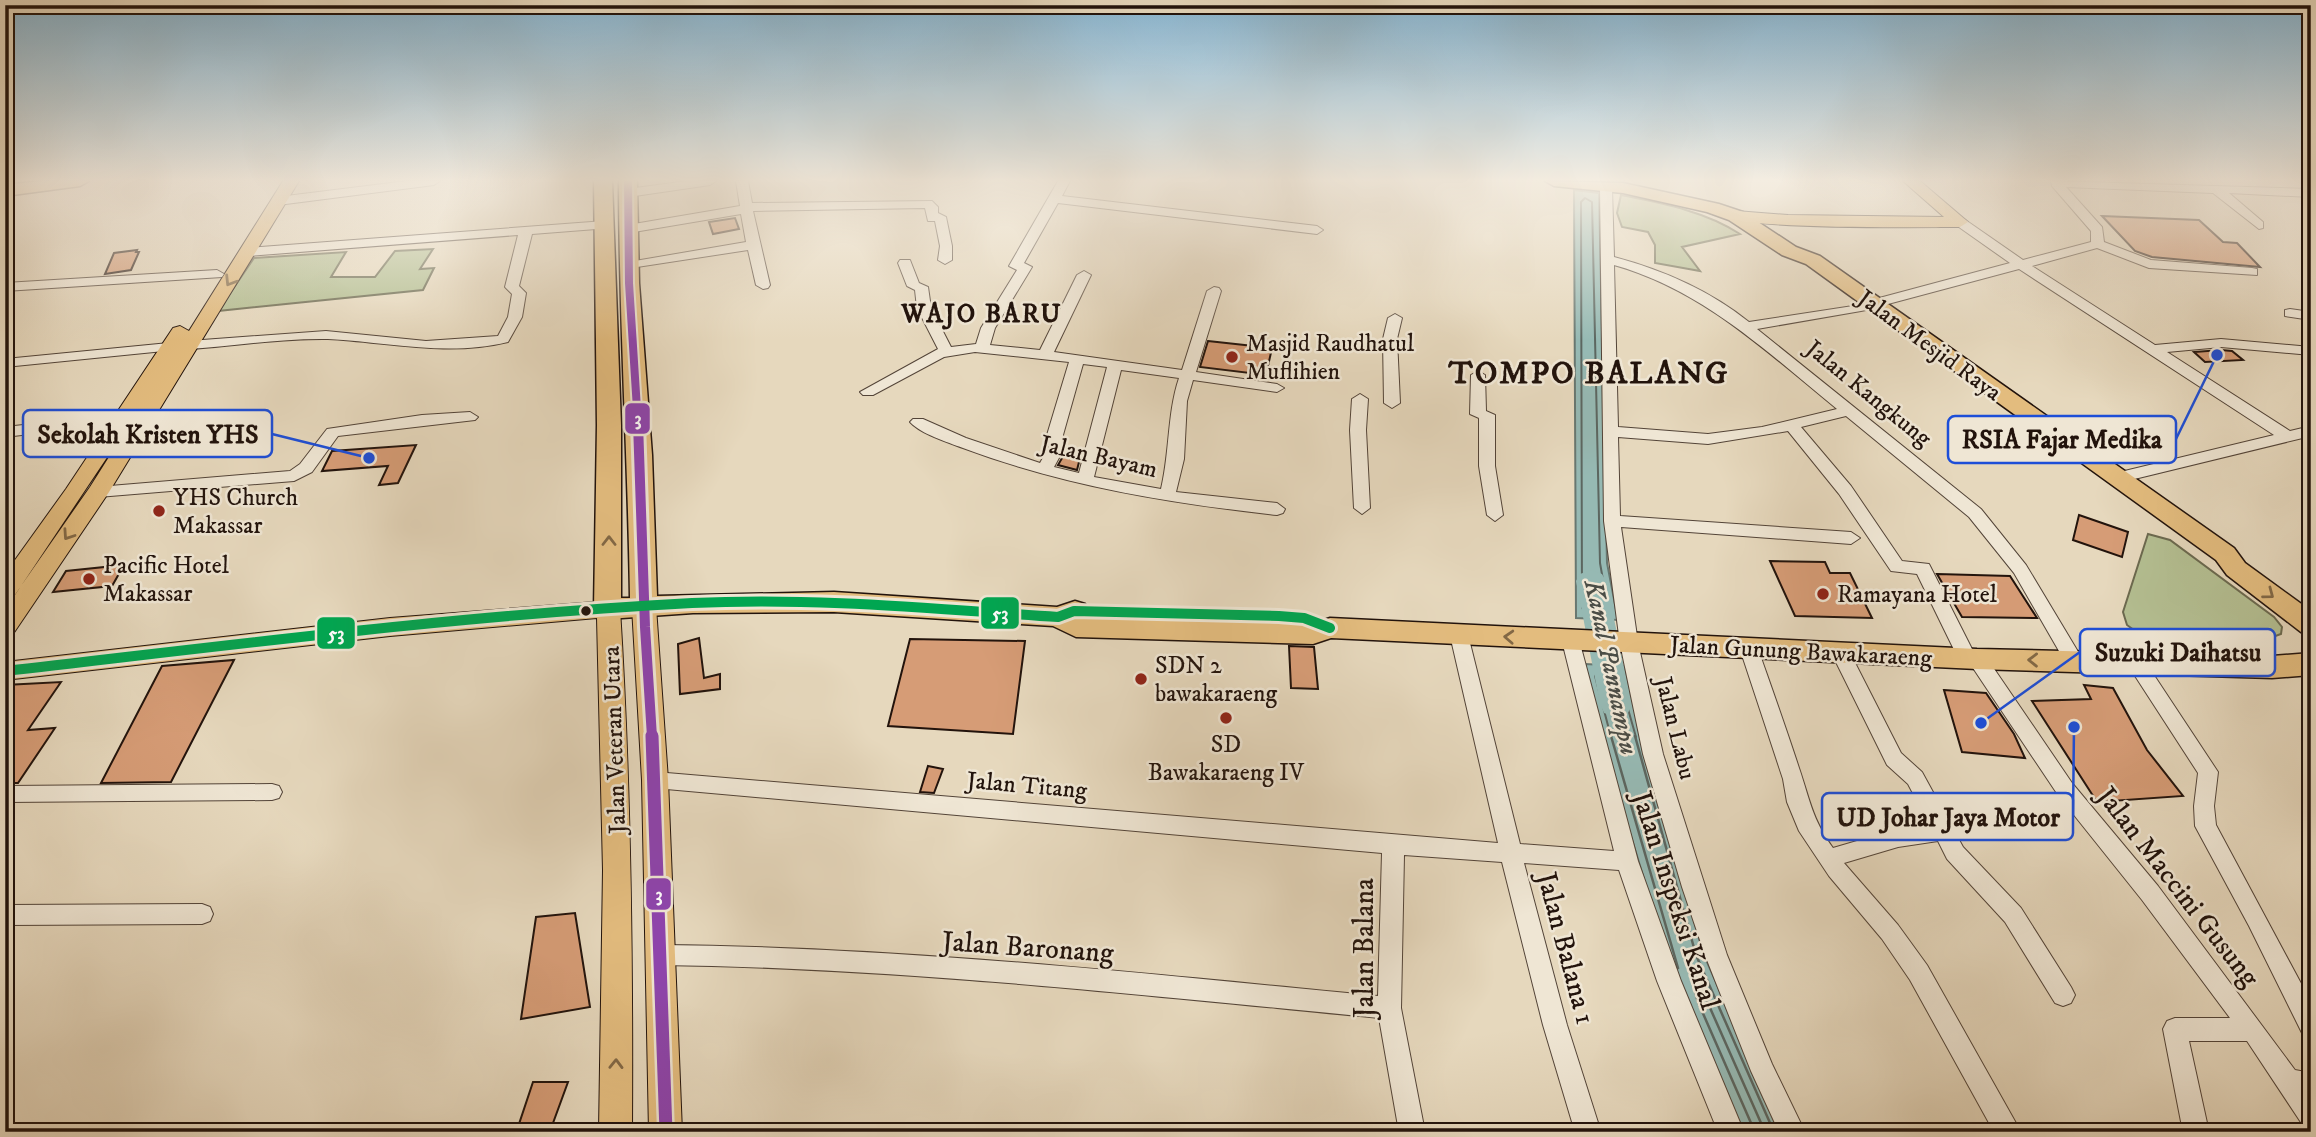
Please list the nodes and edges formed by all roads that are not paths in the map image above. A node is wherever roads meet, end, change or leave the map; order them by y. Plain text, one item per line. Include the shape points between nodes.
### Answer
1 (241, 234) edge
2 (259, 234) edge
3 (485, 234) edge
4 (525, 234) edge
5 (606, 234) edge
6 (628, 234) edge
7 (751, 234) edge
8 (944, 234) edge
9 (1036, 234) edge
10 (1602, 234) edge
11 (1766, 234) edge
12 (1977, 234) edge
13 (2097, 234) edge
14 (2098, 244) junction
15 (753, 245) junction
16 (248, 252) junction
17 (1607, 259) junction
18 (946, 260) dead end
19 (905, 263) dead end
20 (2020, 264) junction
21 (2252, 272) dead end
22 (217, 274) junction
23 (629, 274) junction
24 (1084, 275) dead end
25 (763, 285) dead end
26 (606, 286) junction
27 (5, 287) edge
28 (1214, 291) dead end
29 (1867, 305) junction
30 (2290, 313) dead end
31 (2311, 316) edge
32 (1395, 318) dead end
33 (1745, 327) junction
34 (189, 345) junction
35 (169, 347) junction
36 (982, 348) junction
37 (2154, 349) junction
38 (946, 351) junction
39 (2311, 351) edge
40 (1045, 355) junction
41 (1077, 358) junction
42 (5, 363) edge
43 (1115, 363) junction
44 (1186, 373) junction
45 (1478, 375) dead end
46 (1277, 388) dead end
47 (869, 393) dead end
48 (1360, 399) dead end
49 (1392, 403) dead end
50 (1851, 410) junction
51 (145, 416) junction
52 (470, 417) dead end
53 (123, 419) junction
54 (637, 419) junction
55 (918, 422) dead end
56 (610, 425) junction
57 (1791, 425) junction
58 (1610, 430) junction
59 (5, 432) edge
60 (2297, 433) edge
61 (2311, 444) edge
62 (2067, 449) junction
63 (1044, 470) junction
64 (2118, 478) junction
65 (1085, 479) junction
66 (98, 492) junction
67 (1167, 496) junction
68 (1362, 508) dead end
69 (1277, 509) dead end
70 (1495, 515) dead end
71 (1612, 522) junction
72 (1851, 538) dead end
73 (2236, 569) junction
74 (5, 592) edge
75 (644, 607) junction
76 (608, 609) junction
77 (2310, 625) edge
78 (5, 628) edge
79 (1459, 635) junction
80 (1574, 641) junction
81 (1627, 643) junction
82 (1749, 649) junction
83 (1840, 652) junction
84 (1973, 659) junction
85 (2074, 660) junction
86 (2135, 662) junction
87 (2311, 664) edge
88 (2272, 667) junction
89 (5, 671) edge
90 (2311, 675) edge
91 (655, 780) junction
92 (272, 792) dead end
93 (5, 794) edge
94 (1943, 831) junction
95 (1393, 845) junction
96 (1511, 853) junction
97 (1830, 858) junction
98 (1627, 861) junction
99 (202, 914) dead end
100 (5, 915) edge
101 (661, 955) junction
102 (2063, 995) dead end
103 (1389, 1008) junction
104 (2311, 1027) edge
105 (2253, 1030) junction
106 (2299, 1083) edge
107 (2311, 1115) edge
108 (615, 1132) edge
109 (666, 1132) edge
110 (1412, 1132) edge
111 (1588, 1132) edge
112 (1731, 1132) edge
113 (1793, 1132) edge
114 (2008, 1132) edge
115 (2196, 1132) edge

1 - 22 main road
2 - 16 main road
3 - 16 street
4 - 34 street via 512,287 519,293 515,317 503,339 417,345 326,335
5 - 26 highway, Jalan Veteran Utara
6 - 23 highway, Jalan Veteran Utara
7 - 15 street
8 - 18 street
9 - 36 street
10 - 17 street, Jalan Labu
11 - 29 highway, Jalan Mesjid Raya via 1798,262
12 - 20 street
13 - 14 street
14 - 20 street
14 - 21 street via 2149,264
15 - 23 street
15 - 25 street
16 -> 34 main road
17 - 33 street, Jalan Kangkung via 1687,286
17 - 58 street, Jalan Labu
19 - 38 street via 914,286 921,287 924,307
20 - 29 street
20 - 37 street
22 - 27 street
22 - 35 main road
23 - 26 highway
23 - 54 highway, Jalan Veteran Utara
24 - 40 street
26 - 56 highway, Jalan Veteran Utara
28 - 44 street
29 - 33 street
29 - 62 highway, Jalan Mesjid Raya
30 - 31 street
32 - 49 street via 1390,339
33 - 50 street, Jalan Kangkung
34 - 35 main road
34 - 51 main road
35 - 42 street
35 - 53 main road
36 - 38 street
36 - 40 street
37 - 39 street via 2221,343
37 - 60 street
38 - 47 street
40 - 41 street
41 - 43 street
41 - 63 street via 1055,435 1058,445
43 - 44 street
43 - 65 street
44 - 46 street
44 - 67 street
45 - 70 street
48 - 68 street
50 - 57 street
50 - 85 street, Jalan Kangkung via 1950,490 1993,532
51 - 53 street
51 - 66 main road
52 - 66 street via 333,432 306,468 294,476
53 - 59 street
53 - 74 main road
54 - 56 highway
54 - 75 highway, Jalan Veteran Utara
55 - 63 street, Jalan Bayam via 987,453
76 -> 56 highway, Jalan Veteran Utara
57 - 58 street via 1708,439
57 - 84 street, Jalan Maccini Gusung via 1846,490 1897,567 1923,568
58 - 71 street, Jalan Labu
60 - 61 street
60 - 64 street
62 - 64 highway, Jalan Mesjid Raya
62 - 73 highway, Jalan Mesjid Raya via 2211,559
63 - 65 street, Jalan Bayam
64 - 73 highway, Jalan Mesjid Raya via 2225,554
65 - 67 street, Jalan Bayam
66 -> 78 main road
67 - 69 street, Jalan Bayam
71 - 72 street
71 - 81 street, Jalan Labu
73 -> 77 highway, Jalan Mesjid Raya
75 - 76 highway, Jalan Gunung Bawakaraeng
75 - 79 highway, Jalan Gunung Bawakaraeng via 834,602 1058,617 1076,627 1313,634 1331,628
75 - 91 main road, Jalan Veteran Utara
76 - 89 main road, Jalan Gunung Bawakaraeng via 390,627
108 -> 76 main road, Jalan Veteran Utara via 619,908
80 -> 79 highway, Jalan Gunung Bawakaraeng
79 - 96 street
80 - 81 highway, Jalan Gunung Bawakaraeng
80 - 98 street, Jalan Inspeksi Kanal
81 - 82 highway, Jalan Gunung Bawakaraeng
81 - 113 street, Jalan Labu via 1653,754 1704,921 1763,1071
82 - 83 highway, Jalan Gunung Bawakaraeng
82 - 97 street via 1794,798
83 - 84 highway, Jalan Gunung Bawakaraeng
83 - 94 street via 1894,759 1915,778
85 -> 84 highway, Jalan Gunung Bawakaraeng
84 - 105 street, Jalan Maccini Gusung via 2065,789
85 - 86 highway, Jalan Gunung Bawakaraeng
86 - 88 highway, Jalan Gunung Bawakaraeng
86 - 104 street via 2208,772 2202,815 2206,826
87 - 88 highway, Jalan Gunung Bawakaraeng
88 - 90 highway, Jalan Gunung Bawakaraeng
91 - 95 street, Jalan Titang
91 - 101 main road, Jalan Veteran Utara
92 - 93 street
94 - 97 street via 1898,838
94 - 102 street via 1960,859 2013,915
95 - 96 street, Jalan Balana 1
95 - 103 street, Jalan Balana
96 - 98 street
96 - 111 street, Jalan Balana 1
97 - 114 street via 1908,957
98 - 112 street, Jalan Inspeksi Kanal via 1669,981
99 - 100 street
101 - 103 street, Jalan Baronang via 1055,976
101 - 109 main road, Jalan Veteran Utara
103 - 110 street, Jalan Balana
105 - 106 street, Jalan Maccini Gusung
105 - 115 street via 2175,1029
106 - 107 street, Jalan Maccini Gusung

